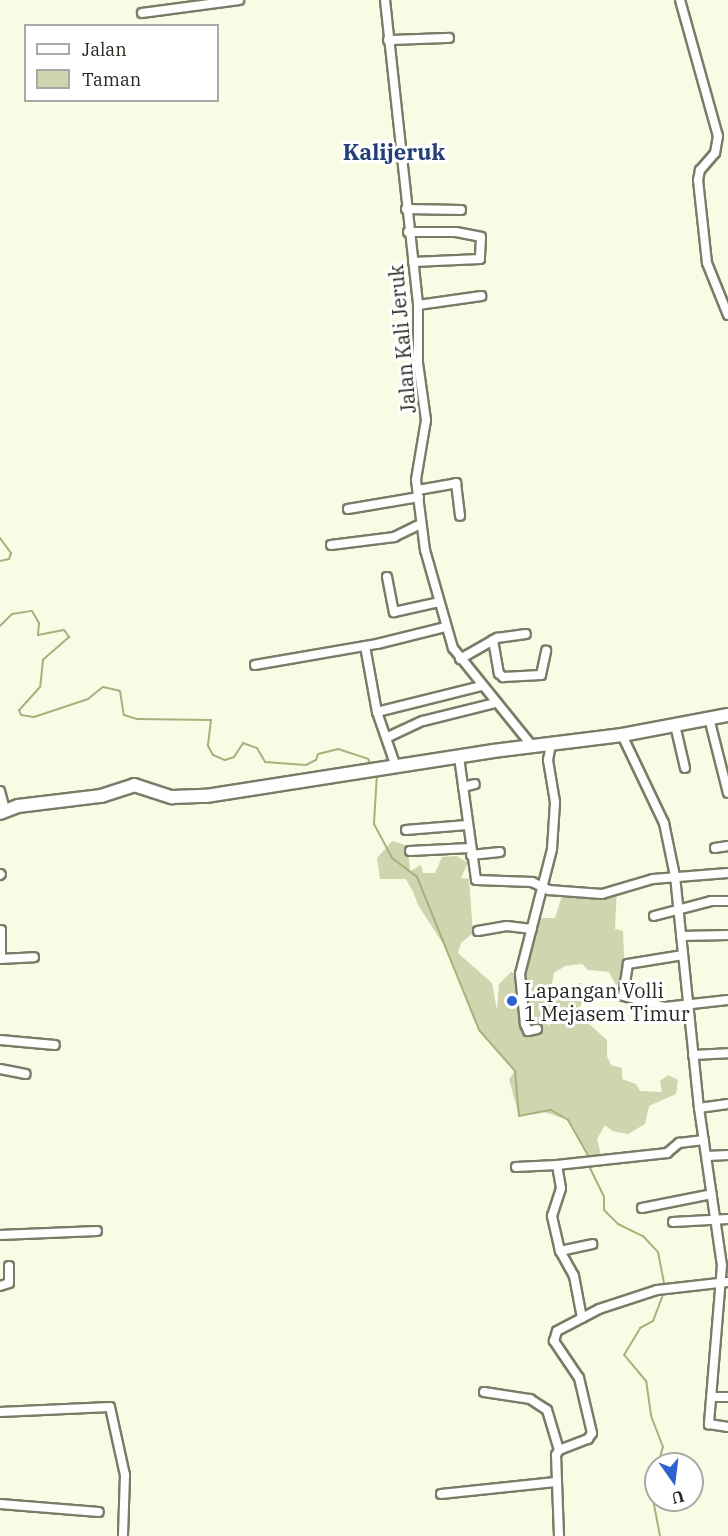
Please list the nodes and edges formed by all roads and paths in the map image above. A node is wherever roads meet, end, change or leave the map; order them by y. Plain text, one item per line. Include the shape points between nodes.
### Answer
1 (238, 0) edge
2 (385, 0) edge
3 (680, 0) edge
4 (142, 13) dead end
5 (449, 38) dead end
6 (388, 40) junction
7 (406, 209) junction
8 (460, 210) dead end
9 (408, 232) junction
10 (413, 262) junction
11 (481, 296) dead end
12 (418, 305) junction
13 (728, 315) edge
14 (418, 493) junction
15 (348, 508) dead end
16 (460, 516) dead end
17 (421, 524) junction
18 (331, 545) dead end
19 (387, 577) dead end
20 (439, 602) junction
21 (445, 627) junction
22 (526, 634) dead end
23 (492, 639) junction
24 (365, 646) junction
25 (546, 651) dead end
26 (460, 658) junction
27 (255, 665) dead end
28 (482, 686) junction
29 (496, 703) junction
30 (377, 712) junction
31 (728, 715) edge
32 (709, 718) junction
33 (675, 724) junction
34 (622, 735) junction
35 (388, 737) junction
36 (543, 746) junction
37 (459, 757) junction
38 (396, 766) junction
39 (685, 768) dead end
40 (475, 784) dead end
41 (463, 787) junction
42 (0, 791) edge
43 (728, 793) edge
44 (3, 812) edge
45 (466, 825) junction
46 (406, 830) dead end
47 (728, 846) edge
48 (715, 848) dead end
49 (410, 851) dead end
50 (470, 851) junction
51 (500, 852) dead end
52 (728, 873) edge
53 (675, 876) junction
54 (543, 886) junction
55 (728, 901) edge
56 (676, 911) junction
57 (654, 916) dead end
58 (532, 929) junction
59 (1, 930) edge
60 (478, 931) dead end
61 (728, 935) edge
62 (681, 936) junction
63 (683, 955) junction
64 (34, 957) dead end
65 (0, 959) edge
66 (728, 1000) edge
67 (688, 1005) junction
68 (537, 1029) dead end
69 (0, 1040) edge
70 (55, 1045) dead end
71 (728, 1053) edge
72 (693, 1054) junction
73 (0, 1069) edge
74 (26, 1074) dead end
75 (728, 1104) edge
76 (699, 1108) junction
77 (704, 1140) junction
78 (728, 1155) edge
79 (707, 1156) junction
80 (557, 1165) junction
81 (516, 1167) dead end
82 (712, 1194) junction
83 (642, 1208) dead end
84 (728, 1219) edge
85 (715, 1220) junction
86 (673, 1222) dead end
87 (97, 1231) dead end
88 (0, 1234) edge
89 (592, 1244) dead end
90 (560, 1251) junction
91 (9, 1266) dead end
92 (725, 1282) edge
93 (0, 1286) edge
94 (582, 1318) junction
95 (484, 1392) dead end
96 (711, 1397) junction
97 (728, 1397) edge
98 (0, 1412) edge
99 (728, 1427) edge
100 (559, 1450) junction
101 (555, 1482) junction
102 (441, 1494) dead end
103 (0, 1504) edge
104 (99, 1512) dead end
105 (123, 1536) edge
106 (559, 1536) edge

1 - 4 street
2 - 6 street, Jalan Kali Jeruk
3 - 13 street via 718,136 715,153 700,170 698,180 707,263
5 - 6 street
6 - 7 street, Jalan Kali Jeruk
7 - 8 street
7 - 9 street, Jalan Kali Jeruk
9 - 10 street, Jalan Kali Jeruk
9 - 10 street via 456,232 481,237 480,259
10 - 12 street, Jalan Kali Jeruk
11 - 12 street
12 - 14 street, Jalan Kali Jeruk via 418,363 426,420 416,462
14 - 15 street
14 - 16 street via 456,483
14 - 17 street, Jalan Kali Jeruk
17 - 18 street via 394,537
17 - 20 street, Jalan Kali Jeruk
19 - 20 street via 394,612
20 - 21 street, Jalan Kali Jeruk
21 - 24 street
21 - 26 street, Jalan Kali Jeruk
22 - 23 street
23 - 25 street via 499,674 503,677 541,675
23 - 26 street
24 - 27 street
24 - 30 street
26 - 28 street, Jalan Kali Jeruk
28 - 29 street, Jalan Kali Jeruk
28 - 30 street
29 - 35 street via 423,721
29 - 36 street, Jalan Kali Jeruk
30 - 35 street
31 - 32 street
32 - 33 street
32 - 43 street
33 - 34 street
33 - 39 street
34 - 36 street
34 - 53 street via 664,823
35 - 38 street
36 - 37 street
36 - 54 street via 555,802 552,849
37 - 38 street
37 - 41 street
38 - 44 street via 186,798 134,785 101,796
40 - 41 street
41 - 45 street
42 - 44 street
45 - 46 street
45 - 50 street
47 - 48 street
49 - 50 street
50 - 51 street
50 - 54 street via 476,880 532,882
52 - 53 street
53 - 54 street via 602,894
53 - 56 street
54 - 58 street
55 - 56 street
56 - 57 street
56 - 62 street
58 - 60 street via 507,926
58 - 68 street via 520,976 525,1024 528,1031
59 - 65 street
61 - 62 street
62 - 63 street
63 - 67 street
63 - 67 street via 628,964 623,995 665,1007
64 - 65 street
66 - 67 street
67 - 72 street
69 - 70 street
71 - 72 street
72 - 76 street
73 - 74 street
75 - 76 street
76 - 77 street
77 - 79 street
77 - 80 street via 679,1143 667,1154
78 - 79 street
79 - 82 street
80 - 81 street
80 - 90 street via 561,1188 552,1216
82 - 83 street
82 - 85 street
84 - 85 street
85 - 86 street
85 - 92 street
87 - 88 street
89 - 90 street
90 - 94 street via 574,1276
91 - 93 street via 11,1280
92 - 94 street via 668,1287
92 - 96 street
94 - 100 street via 559,1329 554,1341 579,1378 591,1433 588,1439
95 - 100 street via 530,1399 547,1410
96 - 97 street
96 - 99 street via 709,1424
98 - 105 street via 110,1407 126,1475
100 - 101 street
101 - 102 street
101 - 106 street
103 - 104 street

